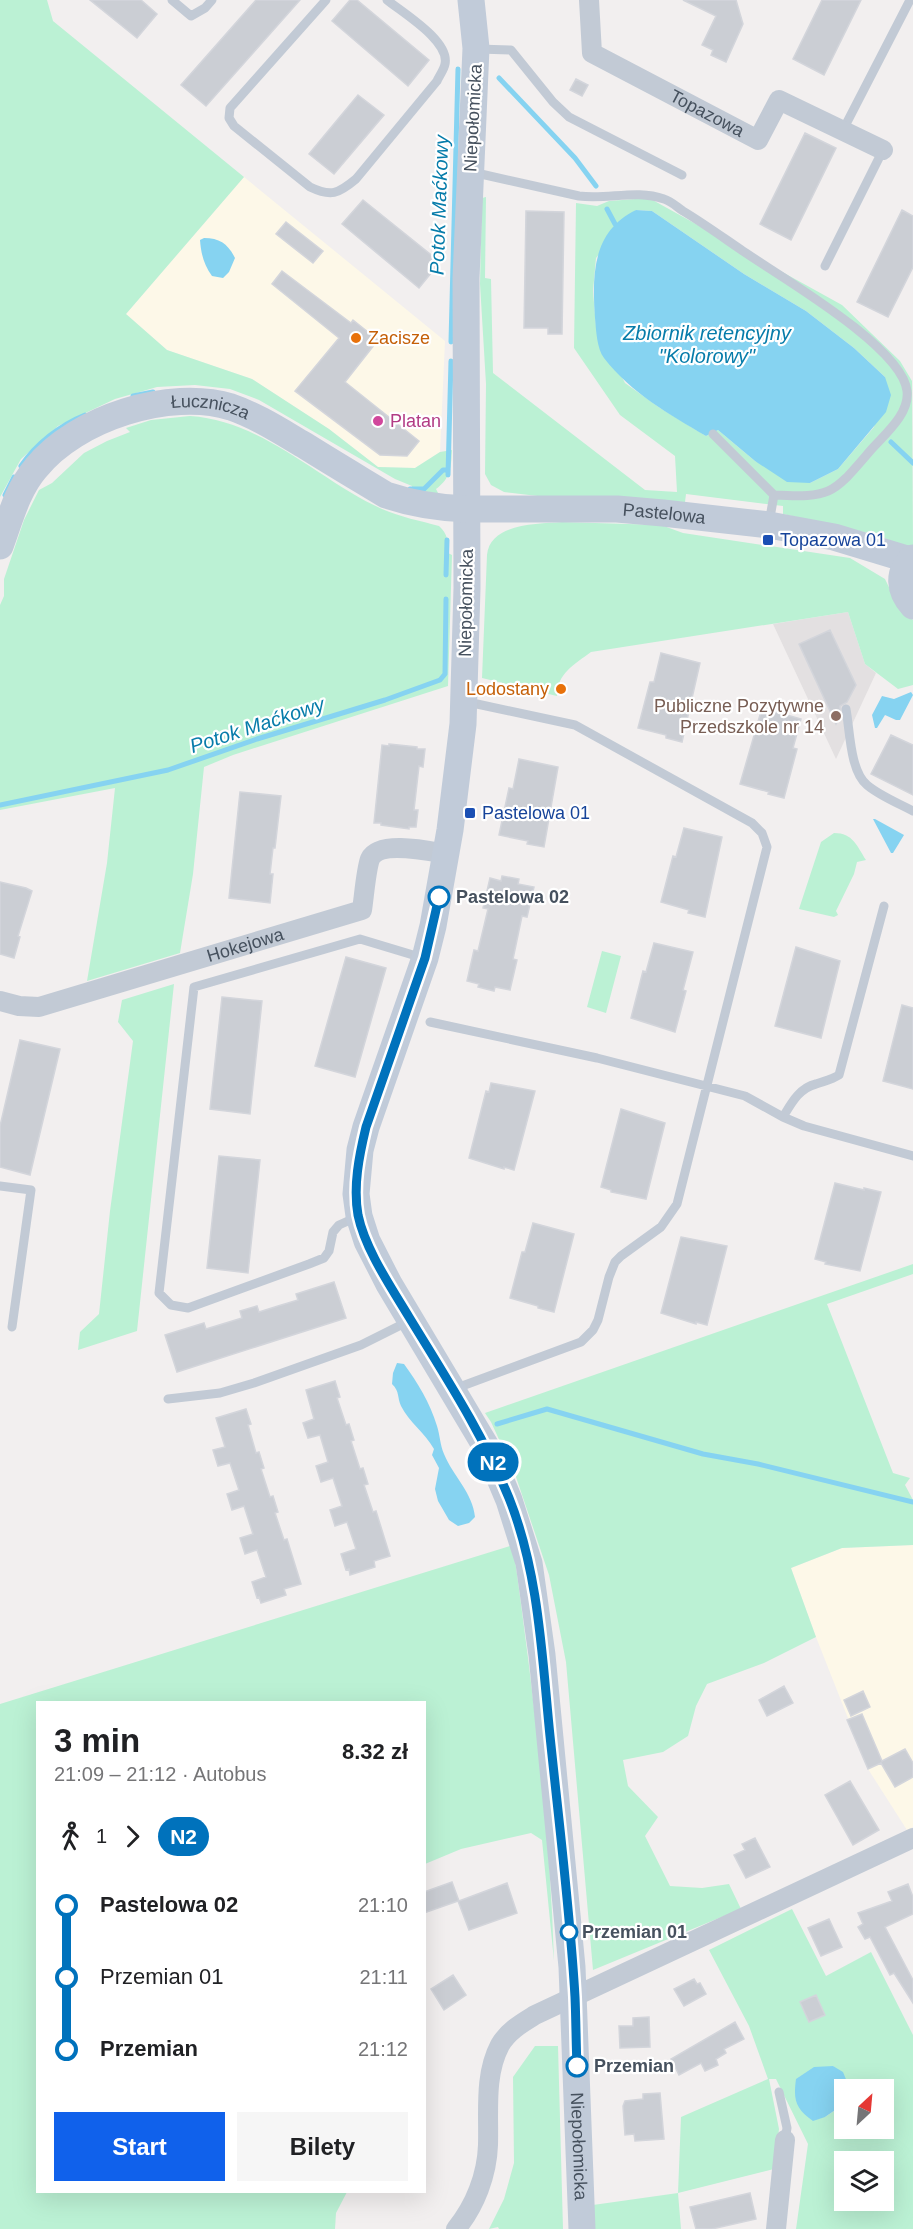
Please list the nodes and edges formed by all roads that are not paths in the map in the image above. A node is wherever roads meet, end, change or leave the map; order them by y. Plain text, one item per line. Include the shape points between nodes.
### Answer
1 (172, 0) edge
2 (212, 0) edge
3 (326, 0) edge
4 (387, 0) edge
5 (471, 0) edge
6 (589, 0) edge
7 (910, 0) edge
8 (476, 48) junction
9 (843, 130) junction
10 (883, 150) joint
11 (470, 172) junction
12 (682, 175) dead end
13 (825, 267) dead end
14 (713, 434) dead end
15 (774, 495) junction
16 (467, 509) junction
17 (769, 525) junction
18 (0, 546) edge
19 (908, 565) edge
20 (913, 606) edge
21 (464, 703) junction
22 (846, 709) dead end
23 (913, 811) edge
24 (447, 854) junction
25 (884, 906) dead end
26 (425, 958) junction
27 (0, 1001) edge
28 (430, 1022) dead end
29 (706, 1086) junction
30 (783, 1118) junction
31 (913, 1156) edge
32 (0, 1186) edge
33 (358, 1216) junction
34 (411, 1320) junction
35 (12, 1328) dead end
36 (453, 1389) junction
37 (168, 1399) dead end
38 (913, 1838) edge
39 (575, 1998) junction
40 (779, 2092) dead end
41 (785, 2140) joint
42 (456, 2229) edge
43 (582, 2229) edge
44 (776, 2229) edge

1 - 2 lane via 191,16
3 - 4 lane via 230,108 229,118 234,126 324,194 342,190 356,179 437,81 445,64 441,44
5 - 8 main road, Niepołomicka
6 - 9 street, Topazowa via 592,53 732,127 758,140 779,100
7 - 9 lane
8 - 11 main road, Niepołomicka
8 - 12 lane via 511,50 569,117
9 - 10 street, Topazowa
10 - 13 lane
11 - 15 lane via 579,196 639,193 666,199 840,315 891,360 904,379 907,392 898,420 835,489 804,496
11 - 16 main road, Niepołomicka via 465,352
14 - 15 lane
15 - 17 lane
16 - 17 main road, Pastelowa via 617,509
16 - 18 main road, Łucznicza via 410,503 386,495 251,415 218,404 162,403 111,418 62,443 34,470 18,496
16 - 21 main road, Niepołomicka
17 - 19 main road, Pastelowa via 834,537
19 - 20 main road via 903,593
21 - 24 main road, Niepołomicka
21 - 29 lane via 575,725 752,823 762,833 767,847 764,866
22 - 23 lane via 859,776 882,795
24 - 26 main road, Niepołomicka
24 - 27 street, Hokejowa via 379,849 371,858 362,910 39,1007
25 - 30 lane via 838,1076 805,1088
26 - 33 main road, Niepołomicka via 363,1139 357,1172
26 - 33 lane via 360,939 194,987 159,1293 171,1305 188,1308 309,1264 324,1258 339,1225
28 - 29 lane
29 - 30 lane via 746,1096
29 - 36 lane via 677,1204 661,1227 615,1262 598,1320 588,1336 582,1342
30 - 31 lane
32 - 35 lane via 31,1190
33 - 34 main road, Niepołomicka via 367,1241
34 - 36 main road, Niepołomicka
34 - 37 lane via 361,1346 254,1383 220,1393
36 - 39 main road, Niepołomicka via 488,1450 509,1500 528,1563 542,1655
38 - 39 street
39 - 42 street via 535,2015 514,2028 500,2044 487,2102 484,2174 466,2218
39 - 43 main road, Niepołomicka
40 - 41 lane via 787,2128
41 - 44 street

